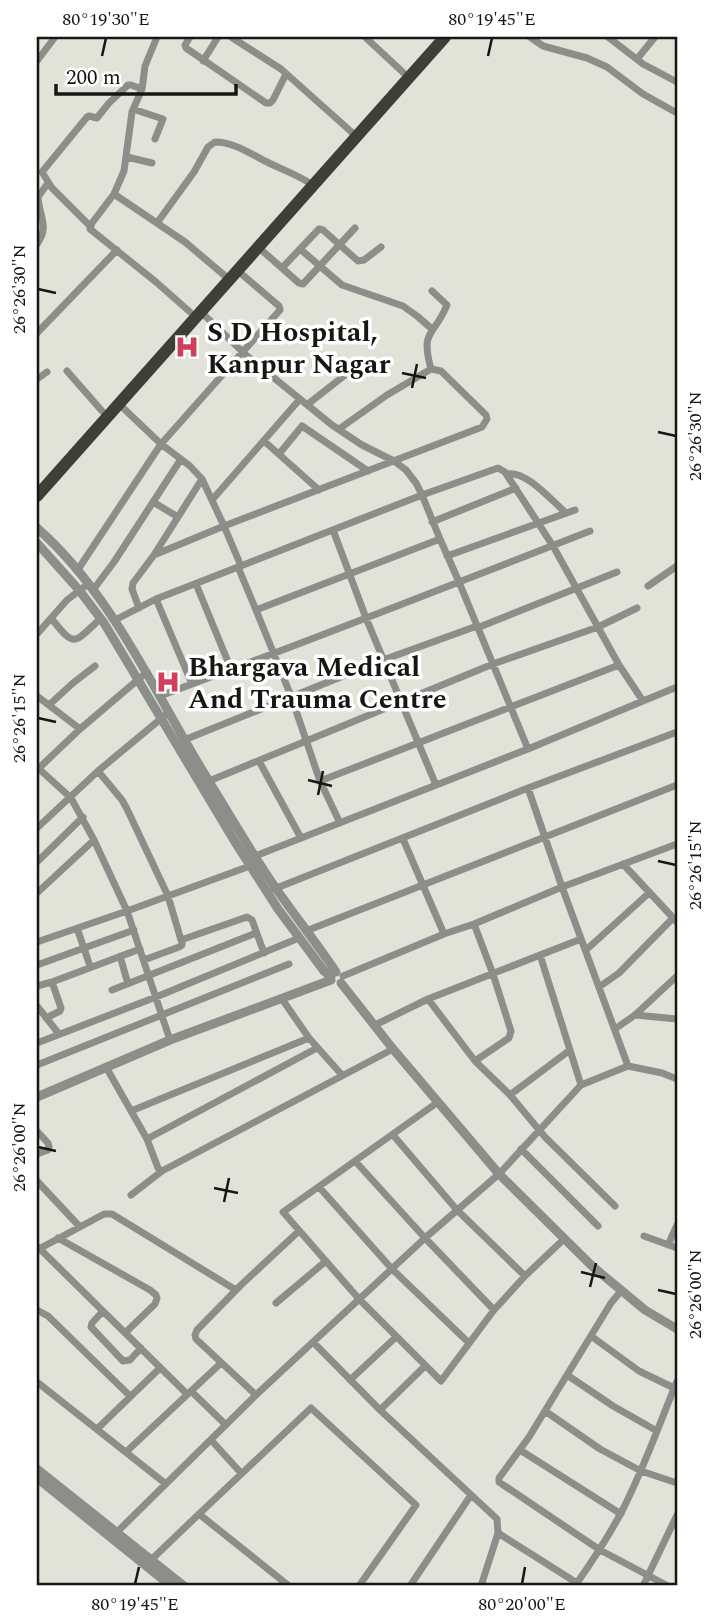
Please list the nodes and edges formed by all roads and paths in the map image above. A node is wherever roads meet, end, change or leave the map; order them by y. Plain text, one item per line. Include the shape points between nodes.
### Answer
1 (55, 37) edge
2 (157, 37) edge
3 (190, 37) edge
4 (218, 37) edge
5 (231, 37) edge
6 (365, 37) edge
7 (435, 37) edge
8 (444, 37) edge
9 (530, 37) edge
10 (608, 37) edge
11 (655, 37) edge
12 (637, 59) junction
13 (37, 61) edge
14 (203, 61) junction
15 (286, 74) junction
16 (405, 75) junction
17 (675, 78) edge
18 (142, 89) junction
19 (132, 109) junction
20 (677, 113) edge
21 (353, 133) junction
22 (155, 139) dead end
23 (127, 157) junction
24 (152, 163) dead end
25 (308, 182) junction
26 (48, 183) junction
27 (114, 194) junction
28 (157, 223) junction
29 (90, 226) junction
30 (355, 228) dead end
31 (37, 244) edge
32 (339, 245) junction
33 (258, 247) junction
34 (381, 247) dead end
35 (300, 249) junction
36 (117, 250) junction
37 (321, 266) junction
38 (282, 268) junction
39 (237, 270) junction
40 (225, 275) junction
41 (432, 291) dead end
42 (195, 312) junction
43 (432, 329) junction
44 (37, 333) edge
45 (242, 351) junction
46 (354, 368) dead end
47 (431, 369) junction
48 (67, 371) dead end
49 (47, 372) dead end
50 (37, 379) edge
51 (300, 399) junction
52 (118, 403) junction
53 (308, 404) junction
54 (102, 411) junction
55 (335, 427) junction
56 (321, 438) junction
57 (264, 441) junction
58 (161, 444) junction
59 (279, 454) junction
60 (181, 459) junction
61 (394, 461) junction
62 (368, 471) junction
63 (507, 474) junction
64 (202, 479) junction
65 (37, 483) edge
66 (516, 488) junction
67 (319, 490) junction
68 (422, 495) junction
69 (37, 496) edge
70 (212, 500) junction
71 (153, 502) junction
72 (575, 510) dead end
73 (566, 513) junction
74 (178, 517) junction
75 (432, 522) junction
76 (538, 523) junction
77 (224, 526) junction
78 (37, 528) edge
79 (333, 530) junction
80 (590, 531) dead end
81 (440, 539) junction
82 (553, 546) junction
83 (38, 547) edge
84 (153, 555) junction
85 (447, 556) junction
86 (677, 566) edge
87 (239, 567) junction
88 (77, 571) junction
89 (617, 572) dead end
90 (349, 575) junction
91 (459, 582) junction
92 (196, 584) junction
93 (648, 586) dead end
94 (90, 587) junction
95 (577, 589) junction
96 (79, 590) junction
97 (156, 599) junction
98 (139, 608) junction
99 (637, 608) dead end
100 (256, 610) junction
101 (51, 618) junction
102 (366, 618) junction
103 (100, 619) junction
104 (115, 620) junction
105 (477, 627) junction
106 (598, 627) junction
107 (37, 634) edge
108 (274, 653) junction
109 (383, 660) junction
110 (493, 664) junction
111 (95, 666) dead end
112 (619, 666) junction
113 (231, 670) junction
114 (146, 672) junction
115 (137, 680) junction
116 (192, 684) junction
117 (677, 687) edge
118 (37, 696) edge
119 (160, 696) junction
120 (291, 696) junction
121 (643, 701) junction
122 (402, 702) junction
123 (49, 705) junction
124 (511, 707) junction
125 (169, 712) junction
126 (160, 718) junction
127 (80, 729) junction
128 (677, 732) edge
129 (184, 740) junction
130 (307, 741) junction
131 (419, 743) junction
132 (528, 749) junction
133 (259, 761) junction
134 (37, 769) edge
135 (98, 771) junction
136 (209, 781) junction
137 (320, 781) junction
138 (436, 785) junction
139 (677, 785) edge
140 (528, 788) junction
141 (71, 798) junction
142 (83, 817) junction
143 (340, 822) junction
144 (37, 828) edge
145 (545, 837) junction
146 (301, 838) junction
147 (403, 839) junction
148 (94, 840) junction
149 (677, 844) edge
150 (250, 860) junction
151 (37, 862) edge
152 (623, 864) junction
153 (422, 885) junction
154 (562, 887) junction
155 (272, 891) junction
156 (37, 893) edge
157 (649, 893) junction
158 (168, 896) junction
159 (127, 911) junction
160 (675, 920) edge
161 (474, 924) junction
162 (78, 928) junction
163 (134, 930) junction
164 (256, 933) junction
165 (303, 934) junction
166 (444, 934) junction
167 (581, 939) junction
168 (182, 940) junction
169 (37, 942) edge
170 (85, 947) junction
171 (140, 949) junction
172 (586, 950) junction
173 (264, 953) junction
174 (540, 955) junction
175 (120, 956) junction
176 (144, 960) junction
177 (37, 964) edge
178 (289, 964) dead end
179 (90, 967) junction
180 (493, 974) junction
181 (149, 976) junction
182 (677, 976) edge
183 (337, 977) junction
184 (52, 982) junction
185 (37, 984) edge
186 (128, 984) junction
187 (599, 988) junction
188 (112, 990) dead end
189 (156, 997) junction
190 (282, 999) junction
191 (428, 999) junction
192 (37, 1006) edge
193 (635, 1015) junction
194 (163, 1016) junction
195 (46, 1018) junction
196 (677, 1019) edge
197 (375, 1026) junction
198 (615, 1029) junction
199 (59, 1034) junction
200 (309, 1038) junction
201 (170, 1040) junction
202 (37, 1043) edge
203 (317, 1048) junction
204 (393, 1049) junction
205 (570, 1050) junction
206 (475, 1061) junction
207 (37, 1065) edge
208 (628, 1066) junction
209 (106, 1068) junction
210 (342, 1075) junction
211 (677, 1079) edge
212 (581, 1085) junction
213 (510, 1096) junction
214 (37, 1097) edge
215 (439, 1102) junction
216 (131, 1111) junction
217 (539, 1130) junction
218 (37, 1131) edge
219 (393, 1135) junction
220 (146, 1139) junction
221 (521, 1149) junction
222 (37, 1154) edge
223 (355, 1161) junction
224 (162, 1171) junction
225 (499, 1174) junction
226 (37, 1181) edge
227 (319, 1186) junction
228 (131, 1195) dead end
229 (615, 1206) dead end
230 (457, 1210) junction
231 (677, 1225) edge
232 (598, 1226) dead end
233 (80, 1227) junction
234 (299, 1231) junction
235 (644, 1236) dead end
236 (58, 1238) junction
237 (425, 1238) junction
238 (564, 1238) junction
239 (668, 1245) junction
240 (38, 1248) edge
241 (677, 1248) edge
242 (326, 1261) junction
243 (392, 1269) junction
244 (525, 1276) junction
245 (236, 1290) junction
246 (621, 1291) junction
247 (359, 1299) junction
248 (276, 1303) dead end
249 (37, 1310) edge
250 (494, 1310) junction
251 (103, 1311) junction
252 (677, 1329) edge
253 (125, 1333) junction
254 (591, 1336) junction
255 (396, 1337) junction
256 (313, 1342) junction
257 (469, 1343) junction
258 (141, 1348) junction
259 (221, 1363) junction
260 (425, 1366) junction
261 (160, 1368) junction
262 (567, 1375) junction
263 (351, 1380) junction
264 (37, 1382) edge
265 (676, 1385) edge
266 (189, 1393) junction
267 (256, 1395) junction
268 (130, 1396) junction
269 (380, 1410) junction
270 (545, 1411) junction
271 (226, 1425) junction
272 (97, 1429) junction
273 (657, 1431) junction
274 (211, 1440) junction
275 (520, 1450) junction
276 (126, 1452) junction
277 (37, 1469) edge
278 (641, 1471) junction
279 (242, 1474) junction
280 (37, 1478) edge
281 (677, 1483) edge
282 (166, 1484) junction
283 (471, 1495) junction
284 (199, 1514) junction
285 (621, 1514) junction
286 (677, 1515) edge
287 (498, 1533) junction
288 (114, 1535) junction
289 (600, 1550) junction
290 (151, 1560) junction
291 (649, 1576) junction
292 (576, 1584) edge
293 (172, 1586) edge
294 (184, 1586) edge
295 (289, 1586) edge
296 (361, 1586) edge
297 (410, 1586) edge
298 (481, 1586) edge
299 (643, 1586) edge
300 (668, 1586) edge

1 - 13 street
2 - 18 street via 143,71
3 - 14 street via 185,47
4 - 14 street
5 - 15 street
6 - 16 street
7 - 16 highway
8 - 16 highway
9 - 20 street via 543,46 607,67
10 - 12 street
11 - 12 street
12 - 17 street
14 - 15 street via 268,104
15 - 21 street
16 - 21 highway
18 - 19 street
18 - 26 street via 128,85 97,118 87,117 42,172
19 - 22 street via 163,119
19 - 23 street
21 - 25 highway
21 - 33 highway via 313,187
23 - 24 street
23 - 27 street
25 - 28 street via 239,148 215,142
25 - 40 highway
26 - 29 street
26 - 31 street via 38,197 44,226
27 - 28 street
27 - 29 street
28 - 40 street
29 - 36 street
30 - 32 street
32 - 34 street via 358,261
32 - 35 street via 319,229
32 - 37 street
33 - 38 street
33 - 39 highway
35 - 37 street
35 - 38 street
36 - 42 street
36 - 44 street
37 - 38 street via 303,284
37 - 43 street via 346,287 409,309
39 - 42 highway
39 - 45 street via 280,308
40 - 42 highway
41 - 43 street via 447,305
42 - 45 street
42 - 52 highway
42 - 54 highway
43 - 47 street via 426,344
45 - 51 street
45 - 58 street
46 - 53 street
47 - 55 street
47 - 61 street via 441,371 486,415 486,423
48 - 54 street
49 - 50 street
51 - 53 street
51 - 57 street
52 - 58 street
52 - 69 highway
53 - 55 street
54 - 65 highway
55 - 56 street
55 - 61 street
56 - 59 street via 302,426
56 - 62 street
57 - 59 street
57 - 70 street
58 - 60 street
58 - 88 street
59 - 67 street
60 - 64 street
60 - 71 street
61 - 62 street
61 - 68 street via 406,470
62 - 67 street
63 - 66 street
63 - 68 street via 498,468
63 - 73 street via 525,477
64 - 70 street
64 - 74 street
66 - 75 street
66 - 76 street
67 - 77 street
68 - 75 street
68 - 79 street
70 - 77 street
71 - 74 street
71 - 94 street via 104,577
72 - 73 street
73 - 76 street
74 - 84 street
75 - 81 street
76 - 82 street
76 - 85 street
77 - 84 street
77 - 87 street
78 - 88 street
79 - 87 street
79 - 90 street
80 - 82 street
81 - 85 street
81 - 90 street
82 - 91 street
82 - 95 street
83 - 96 street
84 - 98 street via 133,583
85 - 91 street
86 - 93 street
87 - 92 street
87 - 100 street
88 - 94 street
89 - 95 street
90 - 100 street
90 - 102 street
91 - 102 street
91 - 105 street
92 - 97 street
92 - 113 street
94 - 96 street
94 - 104 street
95 - 105 street
95 - 106 street
96 - 101 street
96 - 103 street
97 - 98 street
97 - 116 street
98 - 104 street
99 - 106 street
100 - 108 street
101 - 103 street via 72,639 80,638
101 - 107 street
102 - 108 street
102 - 109 street
103 - 115 street
104 - 114 street
105 - 109 street
105 - 110 street
106 - 110 street
106 - 112 street
108 - 113 street
108 - 120 street
109 - 120 street
109 - 122 street
110 - 122 street
110 - 124 street
111 - 123 street
112 - 121 street
112 - 124 street
113 - 116 street
114 - 115 street
114 - 119 street
115 - 126 street
115 - 127 street
116 - 119 street
117 - 121 street
118 - 123 street
119 - 125 street
120 - 129 street
120 - 130 street
121 - 132 street
122 - 130 street
122 - 131 street
123 - 127 street
124 - 131 street
124 - 132 street
125 - 126 street
125 - 129 street
126 - 135 street
126 - 150 street
127 - 134 street
128 - 140 street
129 - 136 street
130 - 133 street
130 - 137 street
131 - 137 street
131 - 138 street
132 - 138 street
133 - 136 street
133 - 146 street
134 - 141 street
135 - 141 street
135 - 158 street via 122,800
136 - 150 street
137 - 143 street
138 - 143 street
139 - 145 street
140 - 145 street
140 - 147 street
141 - 142 street
141 - 144 street
142 - 148 street
142 - 151 street
143 - 146 street
145 - 153 street
145 - 154 street
146 - 150 street
147 - 153 street
147 - 155 street
148 - 156 street
148 - 159 street
149 - 152 street
150 - 155 street
150 - 158 street
152 - 154 street
152 - 157 street
153 - 165 street
153 - 166 street
154 - 161 street
154 - 167 street
155 - 165 street
157 - 160 street
157 - 172 street
158 - 159 street
158 - 168 street
159 - 162 street
159 - 163 street
160 - 187 street
161 - 166 street
161 - 180 street
162 - 169 street
162 - 170 street
163 - 170 street
163 - 171 street
164 - 168 street via 252,920 243,917
164 - 173 street
164 - 181 street
165 - 173 street
165 - 183 street
166 - 183 street
167 - 172 street
167 - 174 street
168 - 176 street via 178,947
170 - 177 street
170 - 179 street
171 - 175 street
171 - 176 street
172 - 187 street
173 - 189 street
174 - 180 street
174 - 205 street
175 - 179 street
175 - 186 street
176 - 181 street
178 - 194 street
179 - 184 street
180 - 191 street
180 - 206 street via 511,1034
181 - 186 street
181 - 189 street
182 - 193 street
183 - 190 street
183 - 197 street
184 - 185 street
184 - 195 street via 61,1008
186 - 188 street
187 - 198 street
189 - 194 street
189 - 199 street
190 - 200 street
190 - 201 street
191 - 197 street
191 - 206 street
192 - 195 street
193 - 196 street
193 - 198 street
194 - 201 street
194 - 207 street
195 - 199 street
197 - 204 street
198 - 208 street
199 - 202 street
200 - 203 street
200 - 216 street
201 - 209 street
203 - 210 street
203 - 220 street
204 - 210 street
204 - 215 street
205 - 212 street
205 - 213 street
206 - 213 street
208 - 211 street
208 - 212 street
209 - 214 street
209 - 216 street
210 - 224 street
212 - 217 street
213 - 217 street
215 - 219 street
215 - 225 street
216 - 220 street
217 - 221 street
217 - 229 street
218 - 222 street via 49,1147
219 - 223 street
219 - 230 street
220 - 224 street
221 - 225 street
221 - 232 street
223 - 227 street
223 - 237 street
224 - 228 street
225 - 230 street
225 - 238 street
226 - 233 street
227 - 234 street via 283,1212
227 - 243 street
230 - 237 street
230 - 244 street
231 - 239 street
233 - 236 street
233 - 245 street via 112,1214
234 - 242 street
234 - 245 street
235 - 239 street
236 - 240 street
236 - 253 street via 156,1295 155,1304
237 - 243 street
237 - 250 street
238 - 244 street
238 - 246 street
239 - 241 street
240 - 251 street
242 - 247 street
242 - 248 street
243 - 247 street
243 - 257 street
244 - 250 street
245 - 259 street via 195,1335
246 - 252 street
246 - 254 street
247 - 255 street
247 - 256 street
249 - 268 street
250 - 257 street
251 - 253 street
251 - 258 street via 91,1327 123,1361
253 - 258 street
254 - 262 street
254 - 265 street via 639,1371
255 - 260 street
255 - 263 street
256 - 263 street
256 - 267 street
257 - 260 street via 441,1381
258 - 261 street
259 - 266 street
259 - 267 street
260 - 269 street
261 - 266 street
261 - 268 street
262 - 270 street
262 - 273 street
263 - 269 street
264 - 272 street
265 - 273 street
266 - 271 street
266 - 276 street
267 - 271 street
268 - 272 street
269 - 283 street
270 - 275 street
270 - 278 street
271 - 274 street
272 - 276 street
273 - 278 street
274 - 279 street
274 - 282 street
275 - 285 street
275 - 289 street via 499,1482
276 - 282 street
277 - 288 street
278 - 281 street
278 - 285 street
279 - 284 street
279 - 296 street via 311,1408 416,1505
280 - 288 street
282 - 288 street
283 - 287 street via 498,1519
283 - 297 street
284 - 290 street
284 - 295 street
285 - 289 street
286 - 291 street
287 - 292 street
287 - 298 street
288 - 290 street
288 - 293 street
289 - 291 street
289 - 292 street
290 - 294 street
291 - 299 street
291 - 300 street

